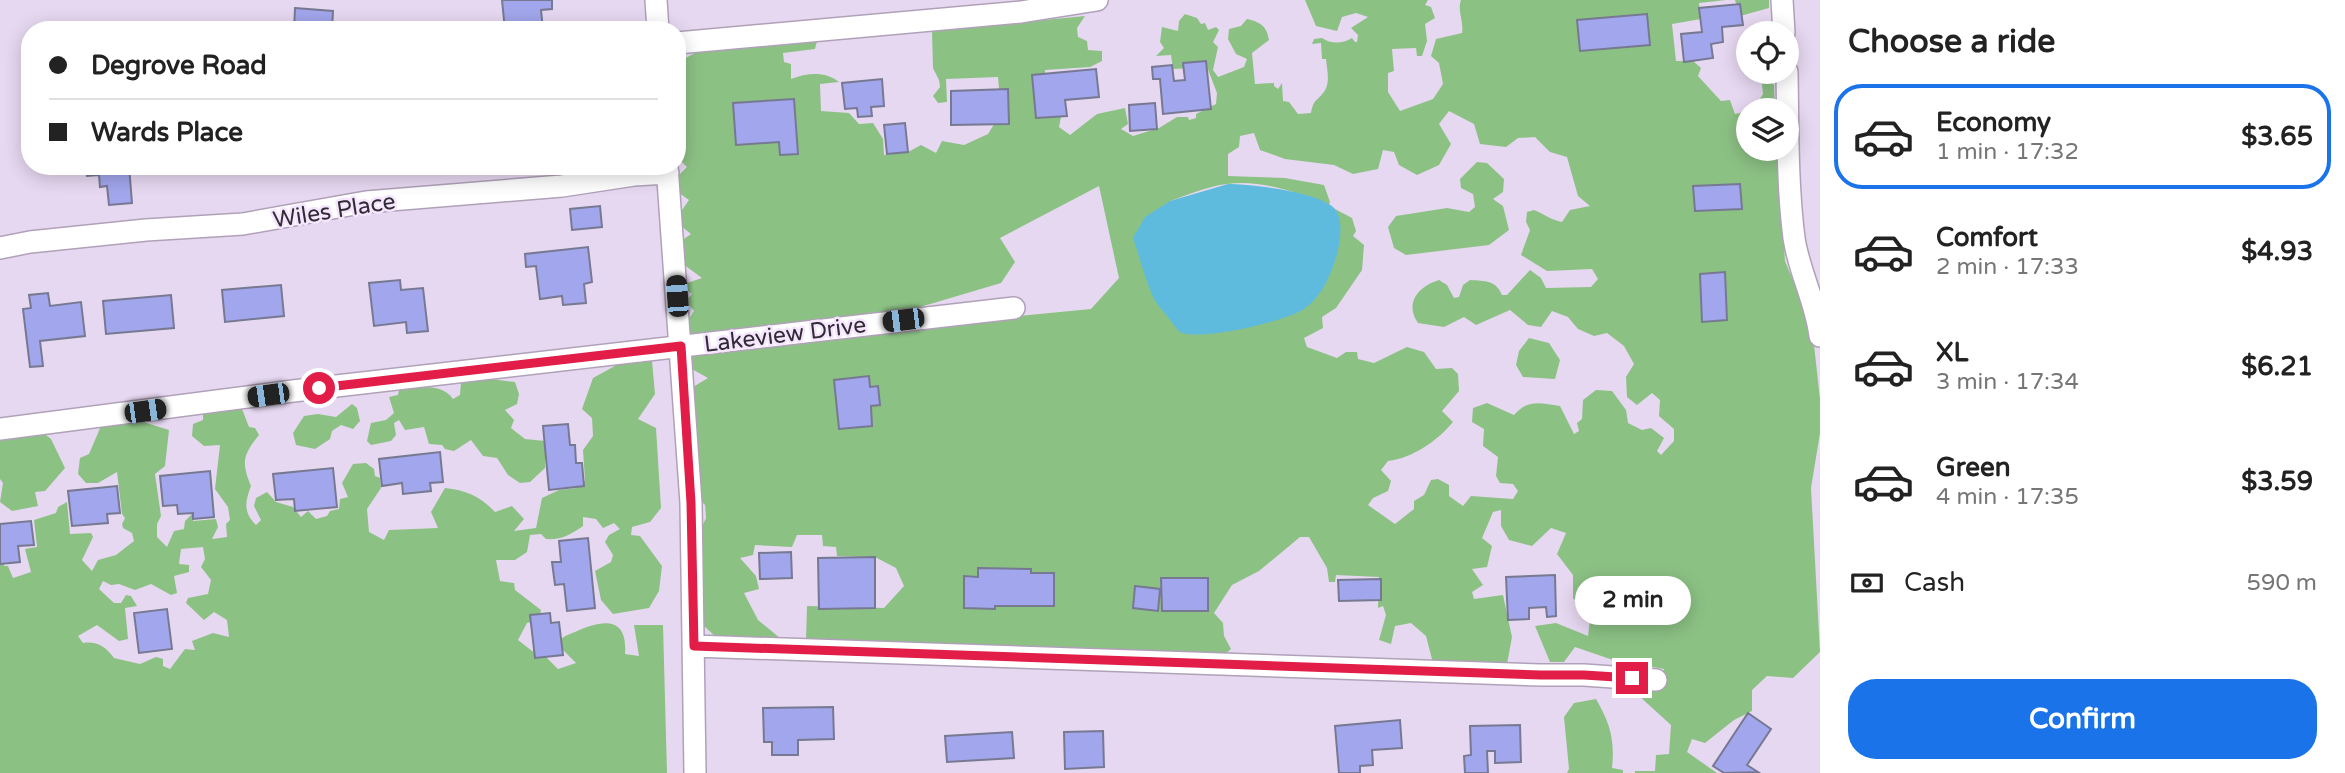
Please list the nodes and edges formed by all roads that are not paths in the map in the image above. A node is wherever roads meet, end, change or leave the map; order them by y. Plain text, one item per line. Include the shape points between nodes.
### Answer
1 (656, 0) edge
2 (1097, 0) edge
3 (1782, 0) edge
4 (657, 21) edge
5 (1783, 21) edge
6 (686, 42) edge
7 (1787, 84) edge
8 (634, 175) edge
9 (668, 175) edge
10 (0, 248) edge
11 (1014, 308) dead end
12 (1820, 336) edge
13 (681, 346) junction
14 (0, 429) edge
15 (694, 646) junction
16 (1656, 680) dead end
17 (695, 773) edge

1 - 4 street
2 - 6 street via 1021,12
3 - 5 street
7 - 12 street via 1794,240
8 - 10 street, Wiles Place via 562,186 366,202 243,224 146,230
9 - 13 street
11 - 13 street, Lakeview Drive
13 - 14 street, Lakeview Drive
13 - 15 street
15 - 16 street
15 - 17 street

